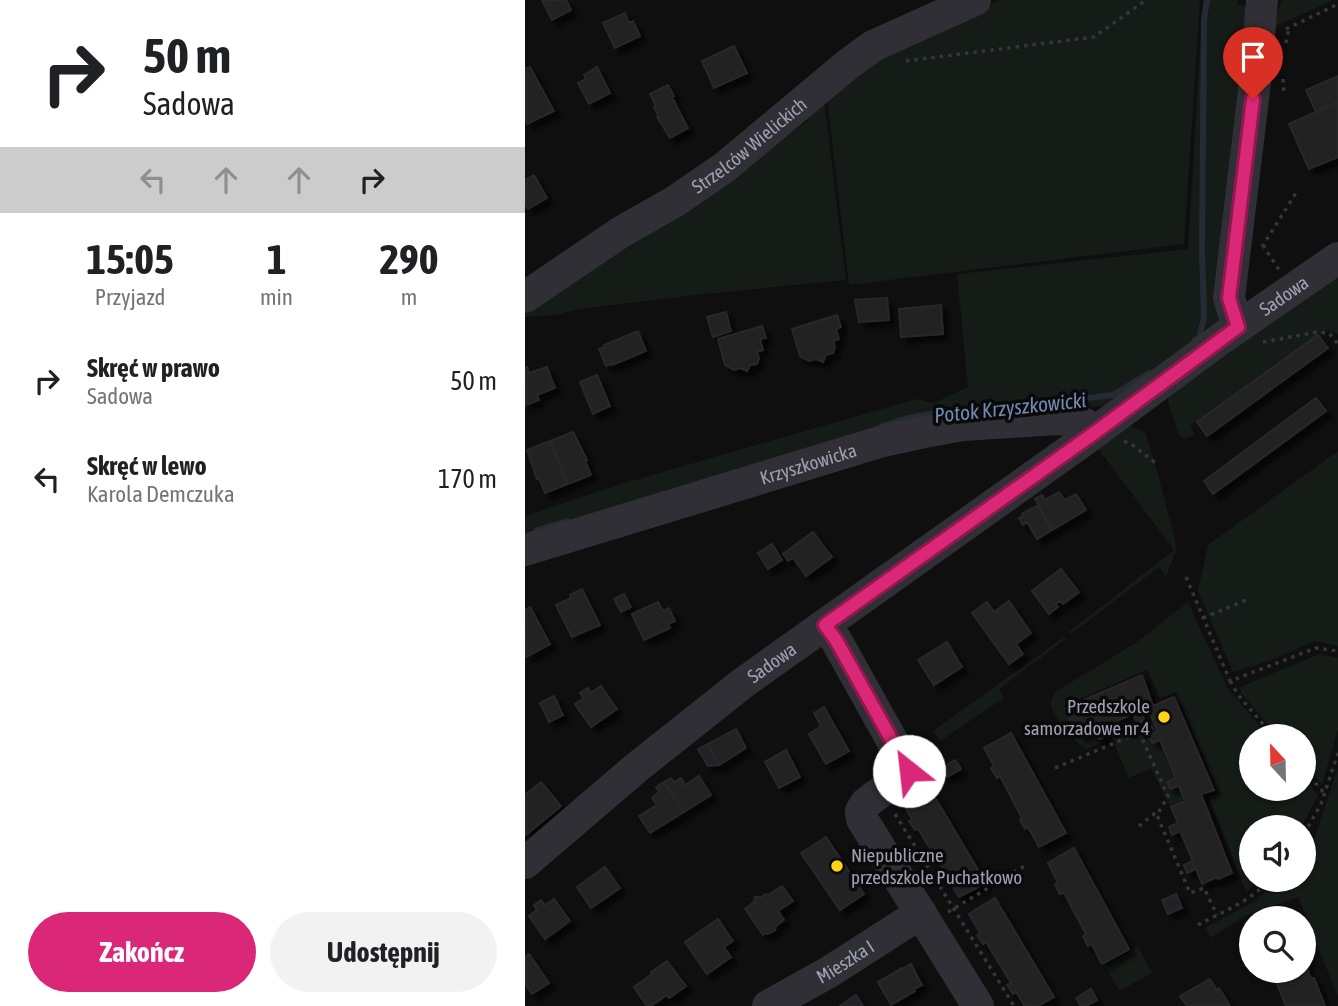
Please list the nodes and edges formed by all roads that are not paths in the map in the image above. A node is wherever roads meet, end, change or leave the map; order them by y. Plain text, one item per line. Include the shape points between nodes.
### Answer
1 (975, 0) edge
2 (1262, 0) edge
3 (1338, 258) edge
4 (525, 297) edge
5 (1246, 336) junction
6 (1109, 436) junction
7 (525, 550) edge
8 (825, 625) junction
9 (525, 863) edge
10 (921, 913) junction
11 (768, 1006) edge
12 (978, 1006) edge

1 - 4 street, Strzelców Wielickich via 873,46 725,167
2 - 5 street via 1229,298
3 - 5 street, Sadowa
5 - 6 street, Sadowa
6 - 7 street, Krzyszkowicka via 1081,422 1058,419 923,432
6 - 8 street, Sadowa
8 - 9 street, Sadowa via 695,720
8 - 10 street via 909,771 861,811
10 - 11 street, Mieszka I
10 - 12 street

